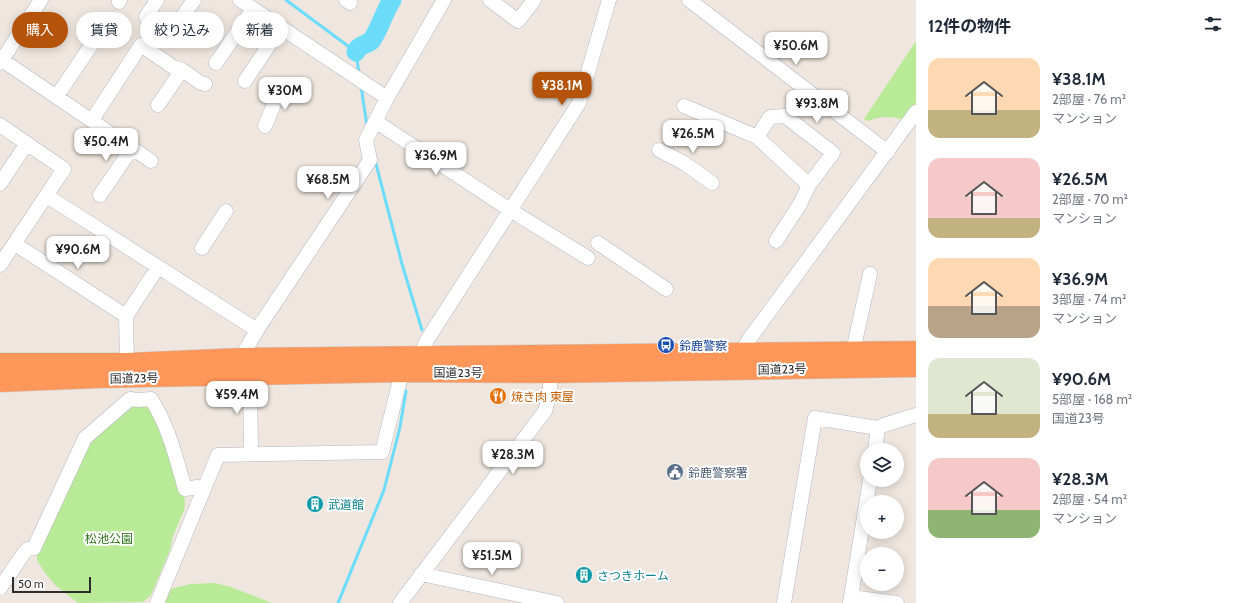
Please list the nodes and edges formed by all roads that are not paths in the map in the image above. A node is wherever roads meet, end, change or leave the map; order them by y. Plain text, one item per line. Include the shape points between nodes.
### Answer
1 (41, 0) edge
2 (157, 0) edge
3 (194, 0) edge
4 (240, 0) edge
5 (444, 0) edge
6 (490, 0) edge
7 (534, 0) edge
8 (609, 0) edge
9 (689, 0) edge
10 (253, 9) junction
11 (149, 12) edge
12 (186, 12) edge
13 (258, 12) edge
14 (288, 32) edge
15 (89, 48) edge
16 (267, 48) edge
17 (1, 62) edge
18 (216, 63) dead end
19 (182, 70) junction
20 (245, 81) dead end
21 (205, 84) dead end
22 (281, 87) dead end
23 (57, 96) junction
24 (387, 98) junction
25 (158, 105) dead end
26 (684, 106) dead end
27 (916, 112) edge
28 (92, 120) junction
29 (374, 124) junction
30 (0, 125) edge
31 (266, 126) dead end
32 (757, 137) junction
33 (27, 143) junction
34 (133, 150) junction
35 (659, 150) dead end
36 (888, 152) junction
37 (151, 161) dead end
38 (712, 183) dead end
39 (0, 184) edge
40 (809, 185) junction
41 (100, 195) dead end
42 (47, 196) junction
43 (510, 210) junction
44 (226, 211) dead end
45 (776, 241) dead end
46 (598, 243) dead end
47 (15, 244) junction
48 (202, 248) dead end
49 (588, 258) dead end
50 (0, 265) edge
51 (158, 267) junction
52 (870, 274) dead end
53 (666, 289) dead end
54 (126, 316) junction
55 (257, 330) junction
56 (855, 342) dead end
57 (916, 351) edge
58 (420, 357) junction
59 (241, 358) junction
60 (741, 361) junction
61 (127, 362) junction
62 (0, 363) edge
63 (552, 364) junction
64 (916, 367) edge
65 (402, 372) junction
66 (250, 376) junction
67 (0, 382) edge
68 (916, 415) edge
69 (878, 428) junction
70 (875, 443) edge
71 (250, 453) junction
72 (869, 487) edge
73 (204, 488) junction
74 (421, 574) junction
75 (0, 588) edge
76 (507, 598) edge
77 (851, 600) edge
78 (157, 603) edge
79 (400, 603) edge
80 (557, 603) edge
81 (784, 603) edge
82 (897, 603) edge

1 - 17 street
2 - 11 street
3 - 12 street
4 - 10 street
5 - 24 street
6 - 7 street via 518,21
8 - 43 street via 579,103
9 - 36 street
10 - 13 street
10 - 18 street
14 - 24 street
15 - 23 street
16 - 20 street
17 - 23 street
19 - 21 street
19 - 25 street
19 - 28 street via 173,67 141,45
22 - 31 street
23 - 28 street
24 - 29 street
26 - 32 street
27 - 36 street
28 - 34 street
29 - 43 street
29 - 55 street via 366,140 370,160
30 - 33 street
32 - 40 street
32 - 40 street via 770,117 785,116 833,153
33 - 39 street
33 - 42 street via 64,169
34 - 37 street
34 - 41 street
35 - 38 street via 684,163
36 - 60 street via 750,338
40 - 45 street
42 - 47 street
42 - 51 street
43 - 49 street
43 - 58 street via 427,340
44 - 48 street
46 - 53 street
47 - 50 street
47 - 54 street
51 - 54 street
51 - 55 street
52 - 56 street
54 - 61 street
55 - 59 street
57 - 60 highway, 国道23号
58 - 59 highway, 国道23号
58 - 63 highway, 国道23号
59 - 61 highway, 国道23号
60 - 63 highway, 国道23号
60 - 64 highway, 国道23号
61 - 62 highway, 国道23号
63 - 65 highway, 国道23号
63 - 74 street via 545,412
65 - 66 highway, 国道23号
65 - 71 street via 382,452
66 - 67 highway, 国道23号
66 - 71 street
68 - 69 street
69 - 70 street
69 - 81 street via 815,418
71 - 73 street via 218,455
72 - 77 street
73 - 75 street via 185,489 168,432 151,399 130,399 85,438 34,548 24,553
73 - 78 street
74 - 76 street
74 - 79 street
76 - 80 street
77 - 82 street

